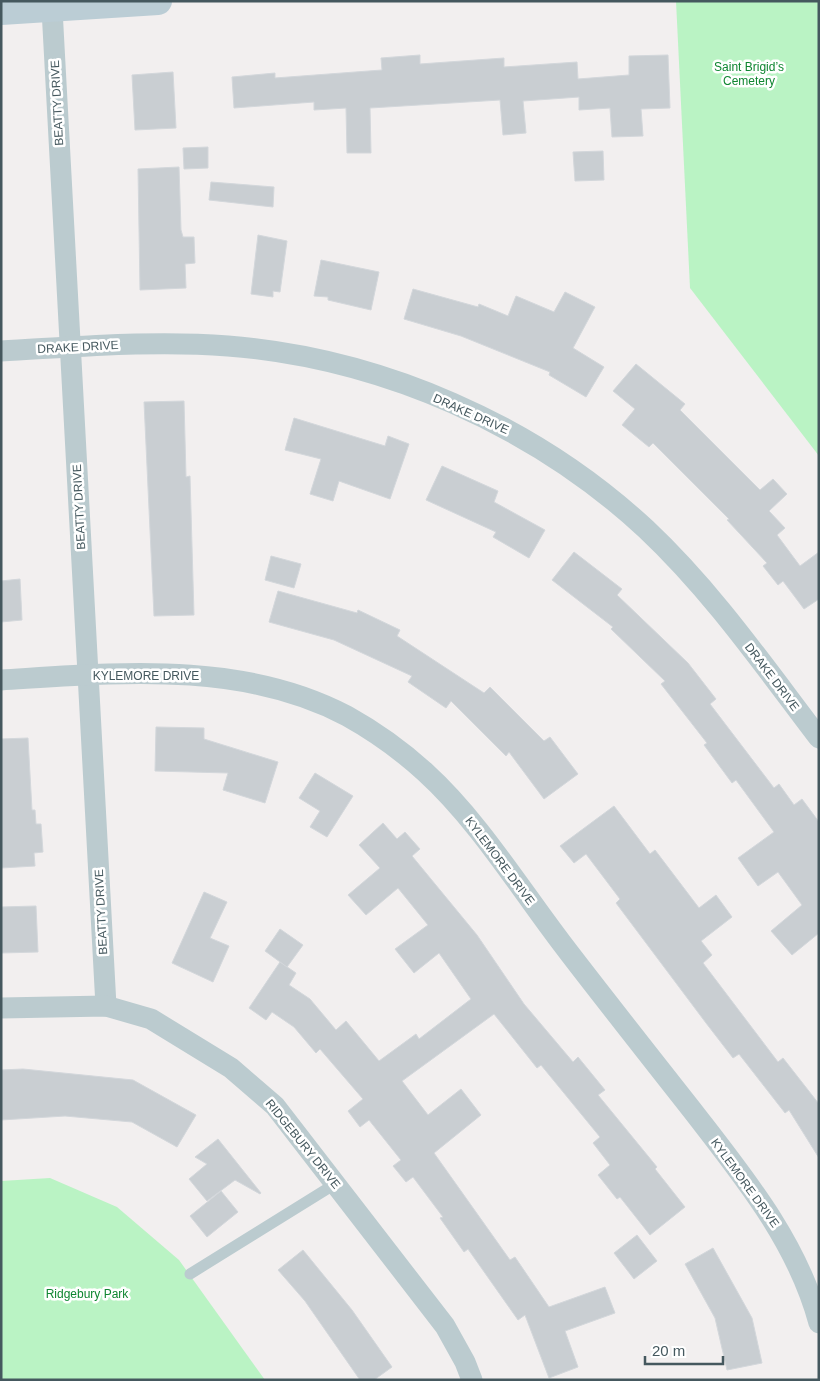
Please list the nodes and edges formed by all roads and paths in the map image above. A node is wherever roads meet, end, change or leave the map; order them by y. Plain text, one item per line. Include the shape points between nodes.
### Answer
1 (158, 1) edge
2 (149, 2) edge
3 (52, 9) junction
4 (1, 11) edge
5 (70, 347) junction
6 (1, 351) edge
7 (88, 675) junction
8 (1, 680) edge
9 (819, 738) edge
10 (106, 1006) junction
11 (1, 1008) edge
12 (335, 1184) junction
13 (190, 1274) dead end
14 (819, 1323) edge
15 (472, 1380) edge

1 - 2 main road
2 - 3 main road
3 - 4 main road
3 - 5 street, BEATTY DRIVE
5 - 6 street, DRAKE DRIVE
5 - 7 street, BEATTY DRIVE
5 - 9 street, DRAKE DRIVE via 169,343 289,354 394,381 501,426 561,461 615,501 648,531 700,585
7 - 8 street, KYLEMORE DRIVE
7 - 10 street, BEATTY DRIVE
7 - 14 street, KYLEMORE DRIVE via 210,676 267,687 308,699 346,716 388,742 425,772 460,808 737,1168 782,1233 808,1288
10 - 11 street, RIDGEBURY DRIVE
10 - 12 street, RIDGEBURY DRIVE via 151,1019 231,1068 276,1106
12 - 13 lane
12 - 15 street, RIDGEBURY DRIVE via 445,1326

